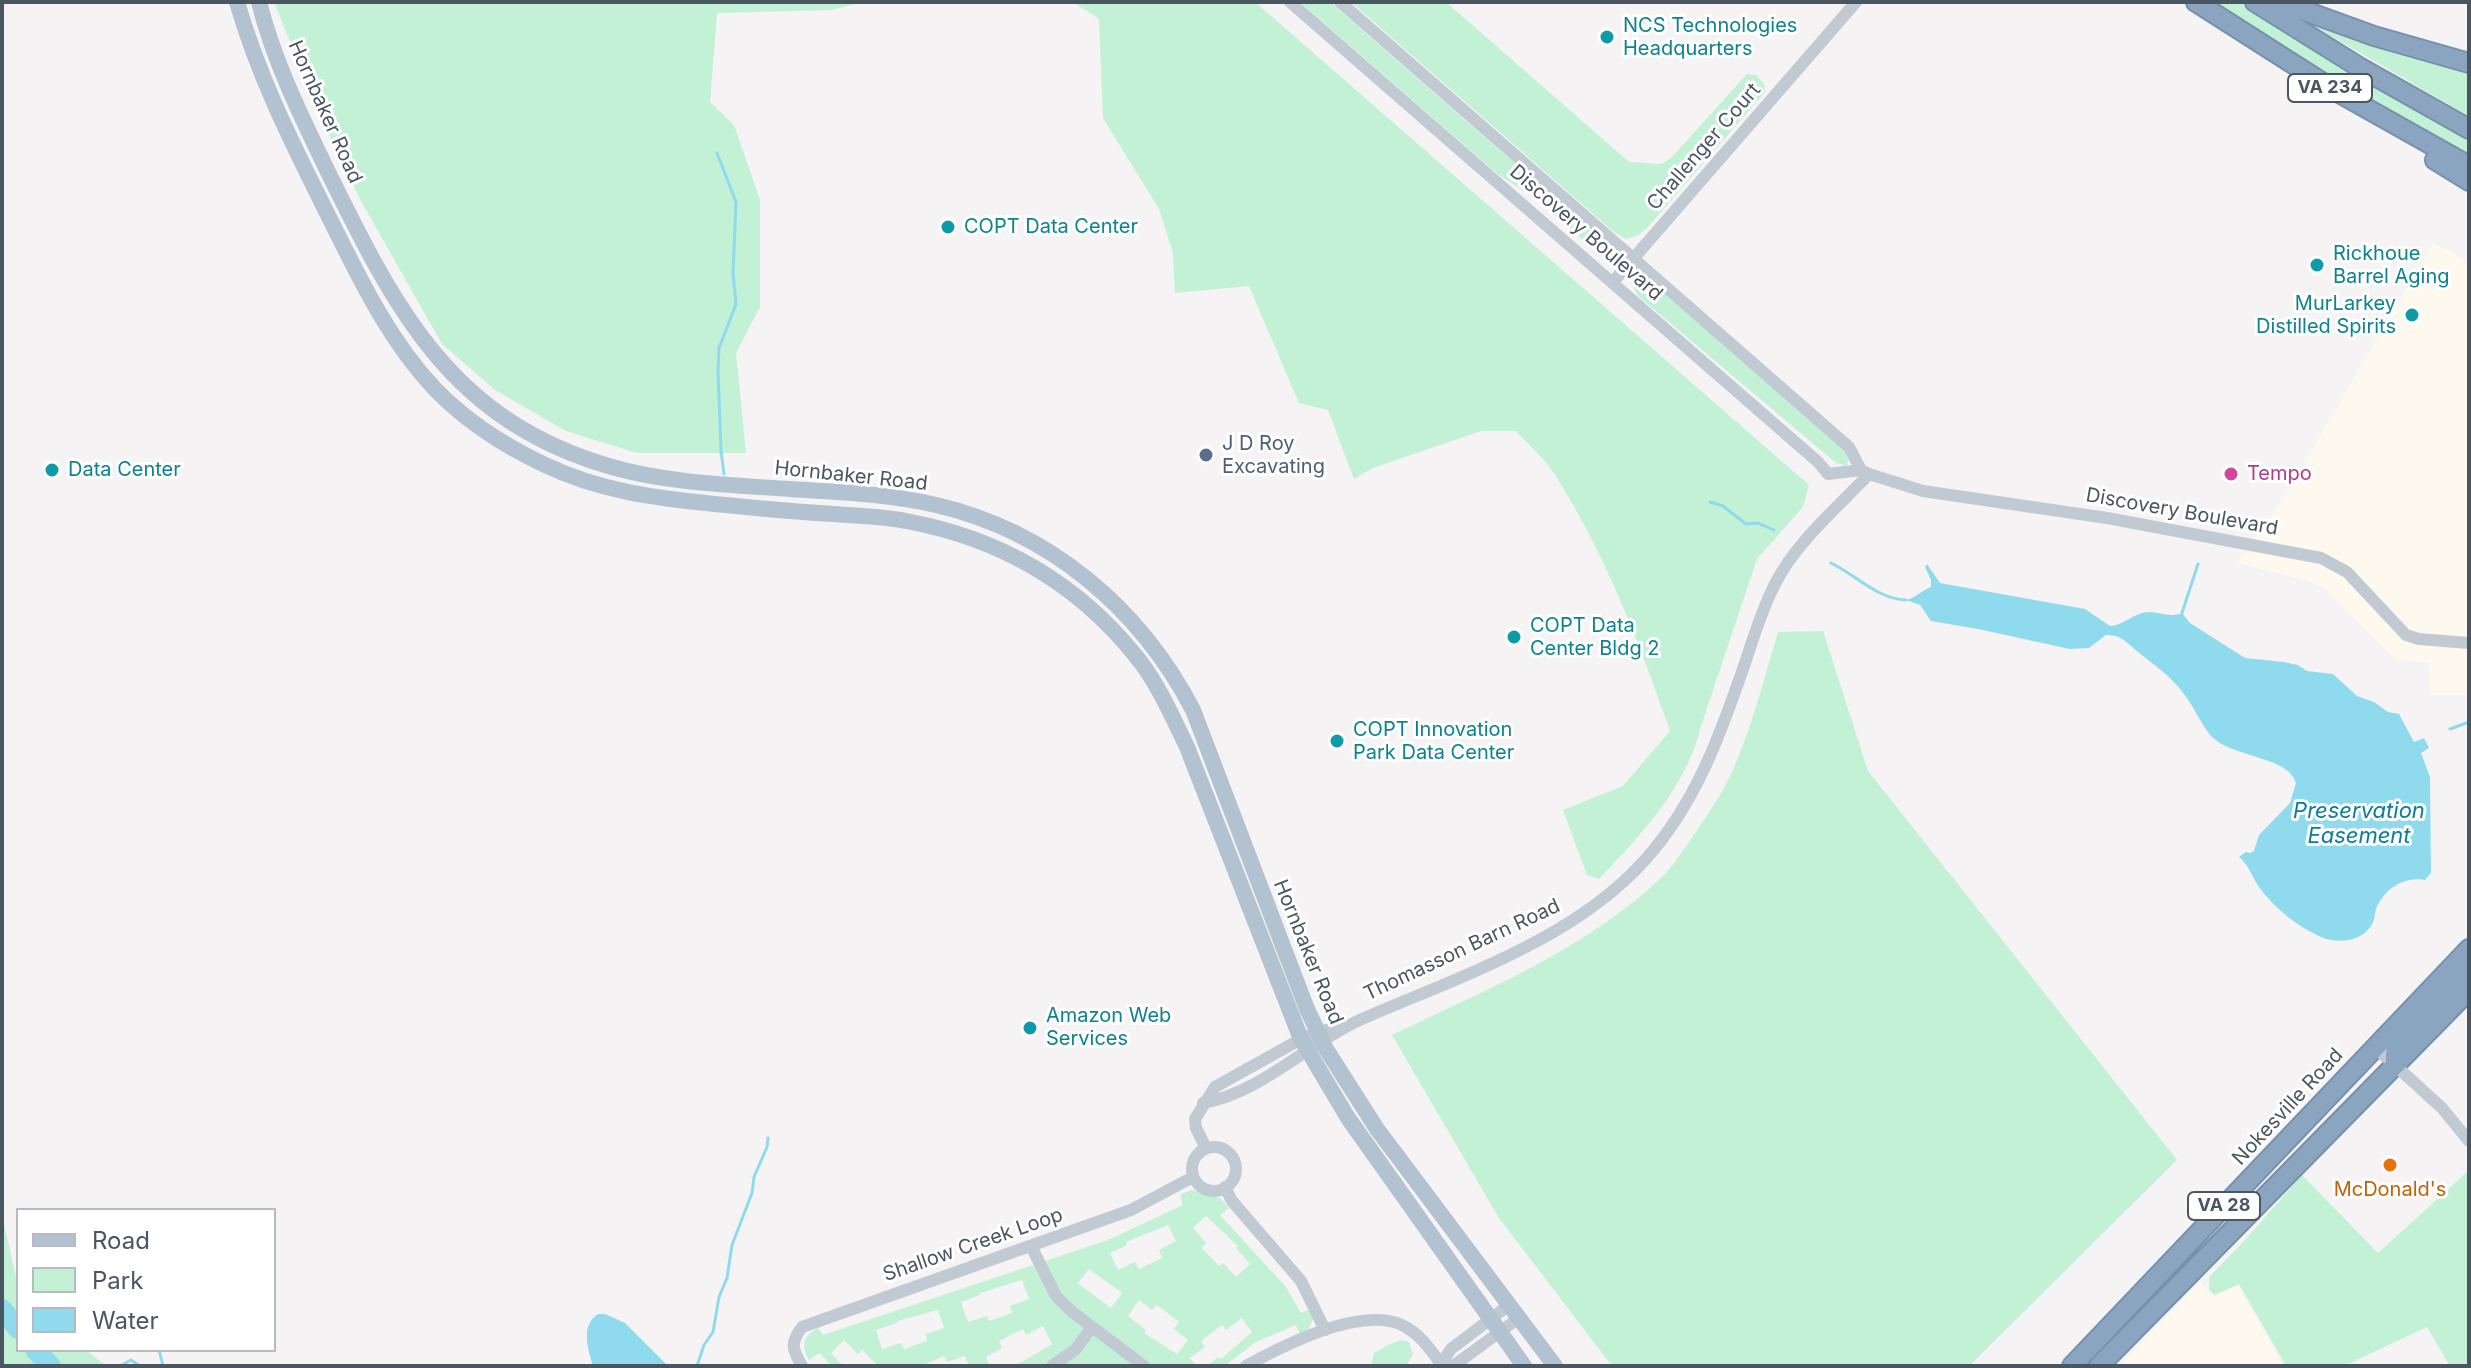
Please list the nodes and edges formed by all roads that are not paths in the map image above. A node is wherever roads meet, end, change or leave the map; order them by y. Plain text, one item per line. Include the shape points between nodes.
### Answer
1 (237, 2) edge
2 (259, 2) edge
3 (1290, 2) edge
4 (1340, 2) edge
5 (1856, 2) edge
6 (2196, 2) edge
7 (2255, 2) edge
8 (2280, 2) edge
9 (2469, 63) edge
10 (2334, 90) junction
11 (2469, 129) edge
12 (2469, 166) edge
13 (2469, 181) edge
14 (1634, 258) junction
15 (1613, 282) junction
16 (1865, 472) junction
17 (833, 492) junction
18 (830, 514) junction
19 (2469, 643) edge
20 (2469, 949) edge
21 (2469, 970) edge
22 (2466, 994) edge
23 (1320, 1037) junction
24 (1304, 1046) junction
25 (2375, 1047) junction
26 (2395, 1065) junction
27 (2469, 1141) edge
28 (1206, 1148) junction
29 (1193, 1177) junction
30 (1225, 1187) junction
31 (1031, 1246) junction
32 (1514, 1312) junction
33 (1092, 1327) junction
34 (1494, 1327) junction
35 (1325, 1330) junction
36 (802, 1366) edge
37 (1052, 1366) edge
38 (1144, 1366) edge
39 (1246, 1366) edge
40 (1524, 1366) edge
41 (1555, 1366) edge
42 (2072, 1366) edge
43 (2099, 1366) edge

1 - 18 main road, Hornbaker Road via 271,99 339,238 389,331 448,401 503,442 599,486 672,499
2 - 17 main road, Hornbaker Road via 286,80 374,264 420,337 469,391 520,428 612,467 655,477
3 - 15 street, Discovery Boulevard
4 - 14 street, Discovery Boulevard
5 - 14 street, Challenger Court
6 - 10 highway, VA 234
7 - 11 highway, VA 234
8 - 9 highway
10 - 12 highway, VA 234
10 - 13 highway
14 - 15 street, Challenger Court
14 - 16 street, Discovery Boulevard via 1849,447
15 - 16 street, Discovery Boulevard via 1828,474
16 - 19 street, Discovery Boulevard via 1923,491 2321,558 2347,572 2406,635
16 - 23 street, Thomasson Barn Road via 1782,571 1720,736 1683,809 1645,860 1568,923
17 - 18 main road
17 - 23 main road, Hornbaker Road via 935,504 1010,531 1074,568 1138,626 1177,678 1193,710
18 - 24 main road, Hornbaker Road via 906,521 1004,550 1069,590 1137,657 1187,747
20 - 25 highway, Nokesville Road / VA 28
21 - 26 highway via 2401,1039
22 - 26 highway, VA 28
23 - 24 street, Thomasson Barn Road
23 - 32 main road, Hornbaker Road via 1377,1129
24 - 28 street via 1215,1087 1195,1119
24 - 34 main road, Hornbaker Road
25 - 26 street
25 - 42 highway, Nokesville Road / VA 28
26 - 27 street
26 - 43 highway, VA 28
28 - 29 street via 1195,1157
28 - 30 street via 1226,1150 1234,1160 1235,1174
29 - 30 street via 1209,1190
29 - 31 street, Shallow Creek Loop via 1131,1210
30 - 35 street via 1301,1281
31 - 33 street via 1056,1296
31 - 36 street, Shallow Creek Loop via 802,1327 793,1347
32 - 34 street
32 - 41 main road, Hornbaker Road
33 - 37 street via 1075,1350
33 - 38 street
34 - 35 street via 1451,1349 1441,1364 1416,1333 1387,1320 1353,1321
34 - 40 main road, Hornbaker Road
35 - 39 street

